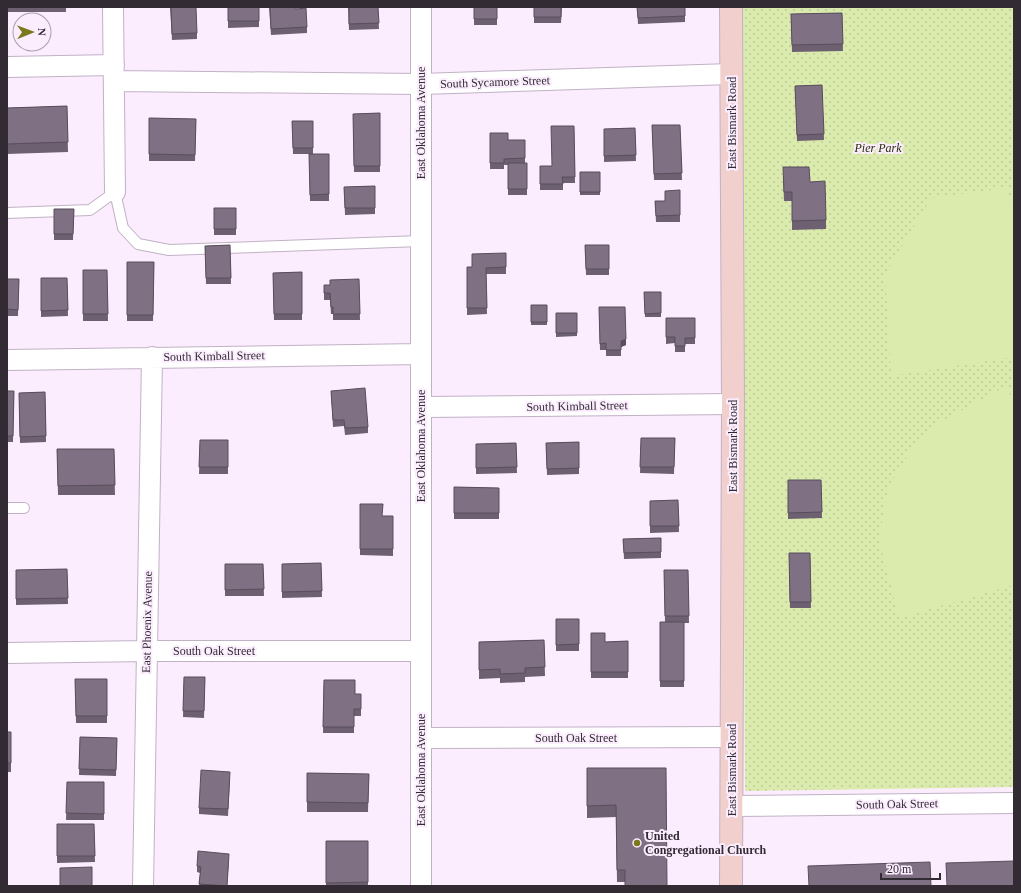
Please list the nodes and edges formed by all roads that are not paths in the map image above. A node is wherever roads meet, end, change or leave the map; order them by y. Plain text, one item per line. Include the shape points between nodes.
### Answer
1 (113, 7) edge
2 (421, 7) edge
3 (731, 7) edge
4 (7, 67) edge
5 (114, 73) junction
6 (731, 74) junction
7 (421, 84) junction
8 (115, 192) junction
9 (7, 214) edge
10 (421, 241) junction
11 (421, 354) junction
12 (152, 357) junction
13 (7, 360) edge
14 (733, 404) junction
15 (421, 407) junction
16 (7, 508) edge
17 (24, 508) dead end
18 (147, 651) junction
19 (421, 651) junction
20 (7, 654) edge
21 (732, 737) junction
22 (421, 738) junction
23 (1014, 803) edge
24 (732, 806) junction
25 (143, 886) edge
26 (421, 886) edge
27 (732, 886) edge

1 - 5 street
2 - 7 street, East Oklahoma Avenue
3 - 6 street, East Bismark Road
4 - 5 street, South Sycamore Street
5 - 7 street, South Sycamore Street
5 - 8 street
6 - 7 street, South Sycamore Street
6 - 14 street, East Bismark Road
7 - 10 street, East Oklahoma Avenue
8 - 9 lane via 90,210
8 - 10 lane via 123,228 138,244 169,250
10 - 11 street, East Oklahoma Avenue
11 - 12 street, South Kimball Street
11 - 15 street, East Oklahoma Avenue
12 - 13 street, South Kimball Street
12 - 18 street, East Phoenix Avenue
14 - 15 street, South Kimball Street
14 - 21 street, East Bismark Road
15 - 19 street, East Oklahoma Avenue
16 - 17 lane
18 - 19 street, South Oak Street
18 - 20 street, South Oak Street
18 - 25 street, East Phoenix Avenue
19 - 22 street, East Oklahoma Avenue
21 - 22 street, South Oak Street
21 - 24 street, East Bismark Road
22 - 26 street, East Oklahoma Avenue
23 - 24 street, South Oak Street
24 - 27 street, East Bismark Road

